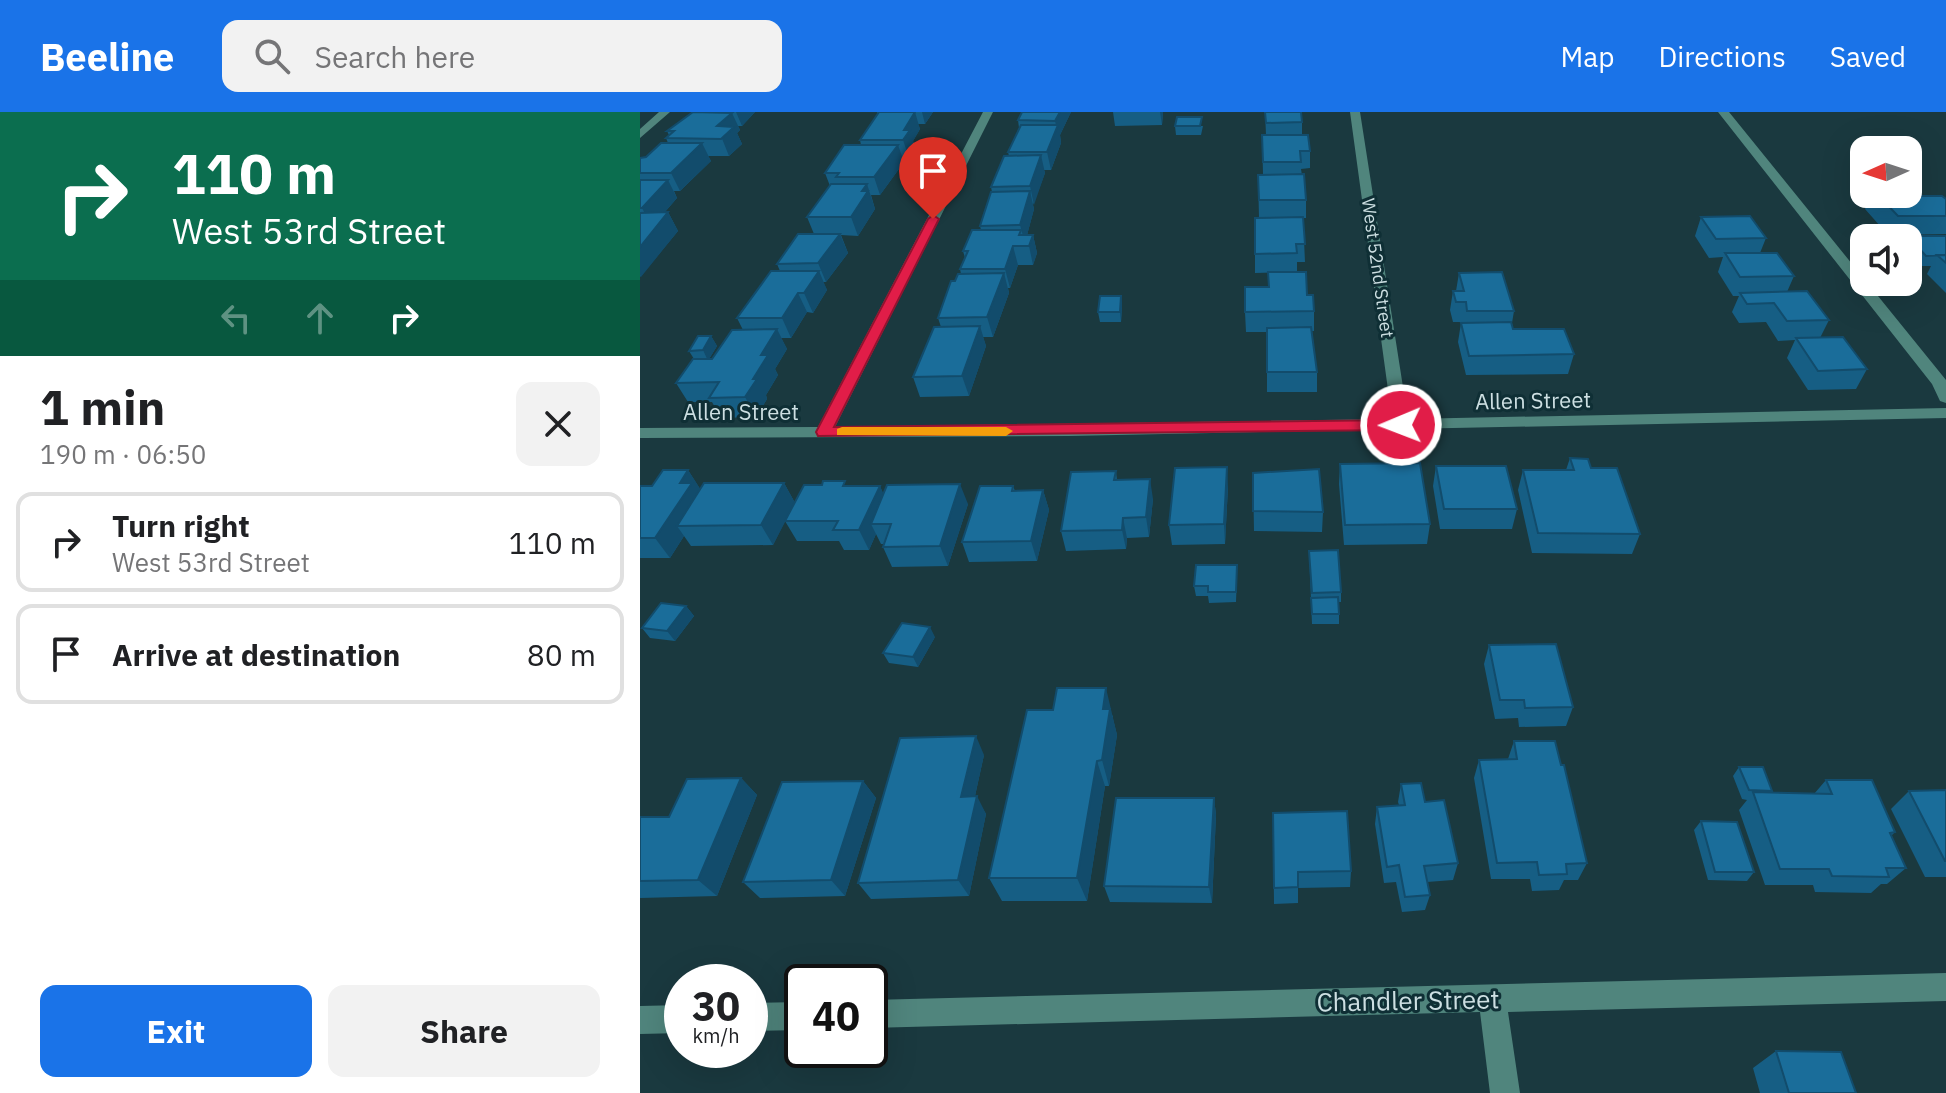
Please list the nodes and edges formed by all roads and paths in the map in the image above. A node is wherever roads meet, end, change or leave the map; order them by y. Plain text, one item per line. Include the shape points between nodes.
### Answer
1 (665, 112) edge
2 (988, 112) edge
3 (1355, 112) edge
4 (1723, 112) edge
5 (640, 135) edge
6 (1946, 398) edge
7 (1946, 413) edge
8 (1401, 425) junction
9 (824, 432) junction
10 (640, 434) edge
11 (1946, 987) edge
12 (1492, 998) junction
13 (888, 1014) edge
14 (664, 1019) edge
15 (640, 1020) edge
16 (1505, 1093) edge

1 - 5 street
2 - 9 street
3 - 8 street, West 52nd Street
4 - 6 street via 1940,383
7 - 8 street, Allen Street
8 - 9 street, Allen Street
9 - 10 street, Allen Street
11 - 12 street, Chandler Street
12 - 13 street, Chandler Street
12 - 16 street
14 - 15 street

